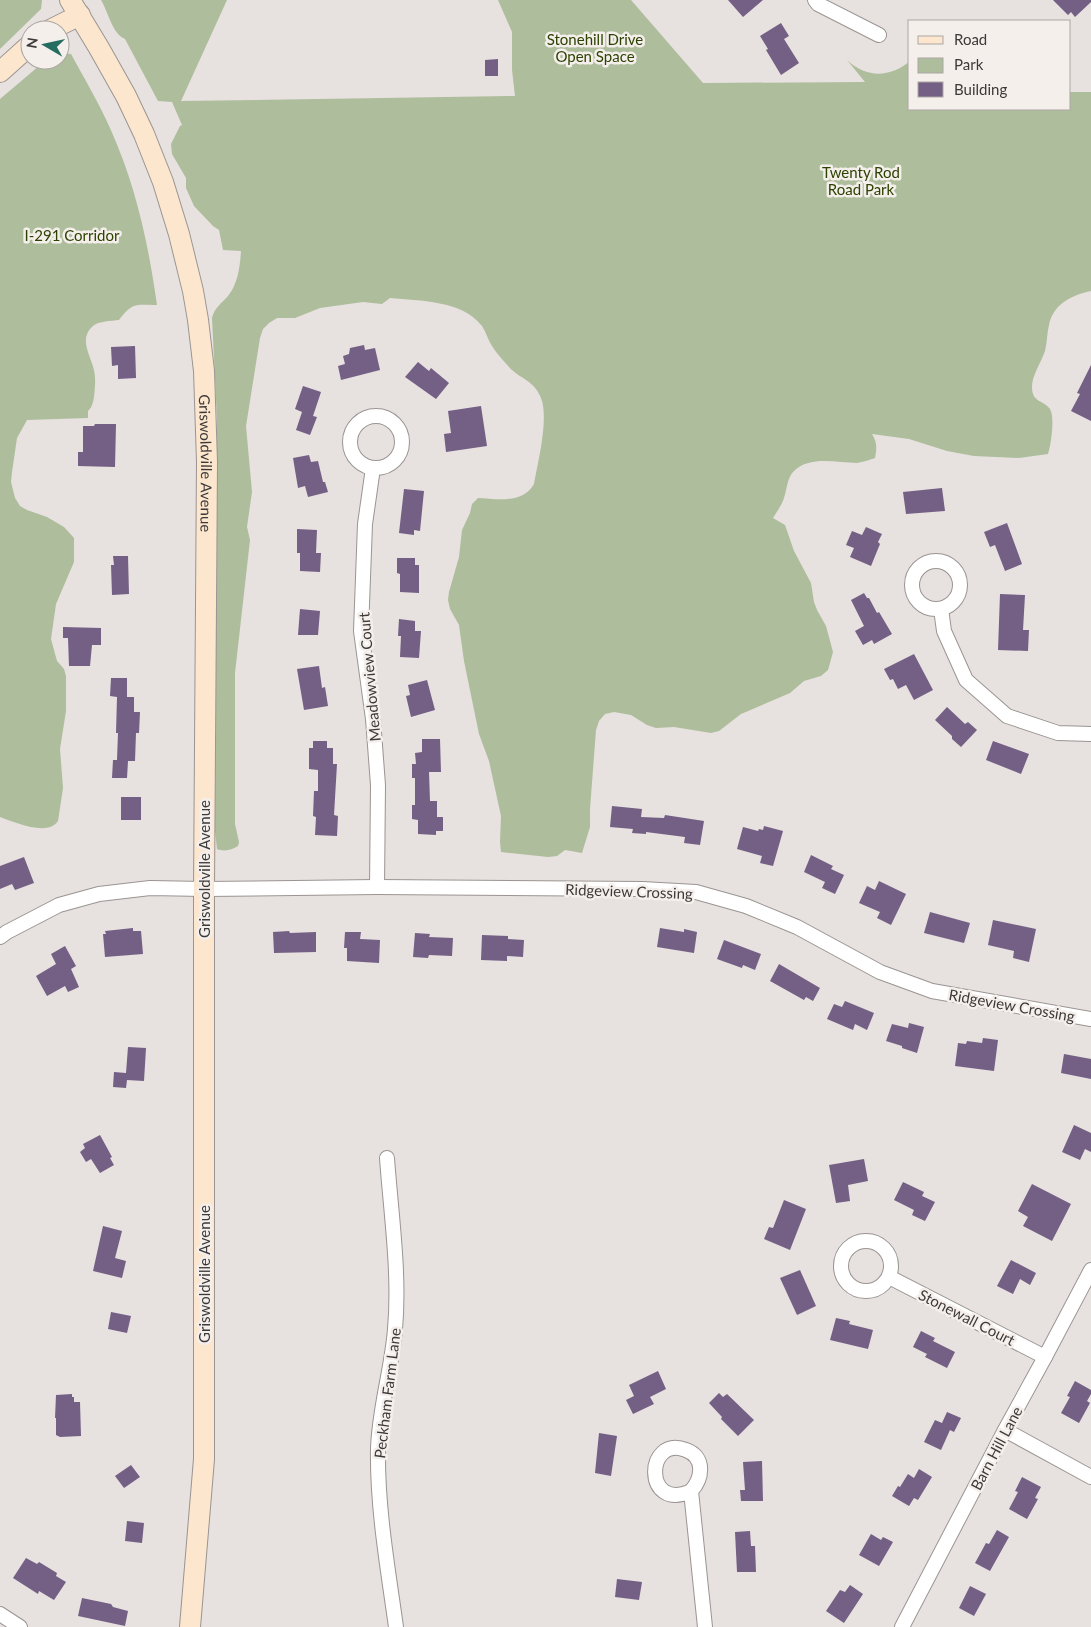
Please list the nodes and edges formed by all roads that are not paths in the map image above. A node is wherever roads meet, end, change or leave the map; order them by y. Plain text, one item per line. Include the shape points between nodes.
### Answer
1 (815, 0) edge
2 (75, 8) edge
3 (61, 20) edge
4 (880, 35) dead end
5 (20, 54) edge
6 (0, 72) edge
7 (373, 468) dead end
8 (940, 608) dead end
9 (1091, 734) edge
10 (377, 887) junction
11 (204, 889) junction
12 (0, 937) edge
13 (1091, 1019) edge
14 (387, 1158) dead end
15 (1091, 1270) edge
16 (889, 1277) dead end
17 (1045, 1357) junction
18 (1005, 1430) junction
19 (1091, 1477) edge
20 (691, 1491) dead end
21 (0, 1614) edge
22 (20, 1627) edge
23 (190, 1627) edge
24 (396, 1627) edge
25 (705, 1627) edge
26 (902, 1627) edge

1 - 4 street
2 - 3 street
2 - 11 street, Griswoldville Avenue via 138,120 163,182 179,234 198,320 204,371 207,462
5 - 6 street
7 - 10 street, Meadowview Court via 365,524 361,631 378,785
8 - 9 street via 944,631 966,680 1007,716 1058,733
10 - 11 street, Ridgeview Crossing
10 - 13 street, Ridgeview Crossing via 696,892 746,906 797,927 880,972 932,991
11 - 12 street, Ridgeview Crossing via 150,888 99,894 59,905
11 - 23 street, Griswoldville Avenue via 204,1459
14 - 24 street, Peckham Farm Lane via 397,1309 379,1431 378,1465
15 - 17 street, Barn Hill Lane
16 - 17 street, Stonewall Court
17 - 18 street, Barn Hill Lane
18 - 19 street
18 - 26 street, Barn Hill Lane
20 - 25 street
21 - 22 street

